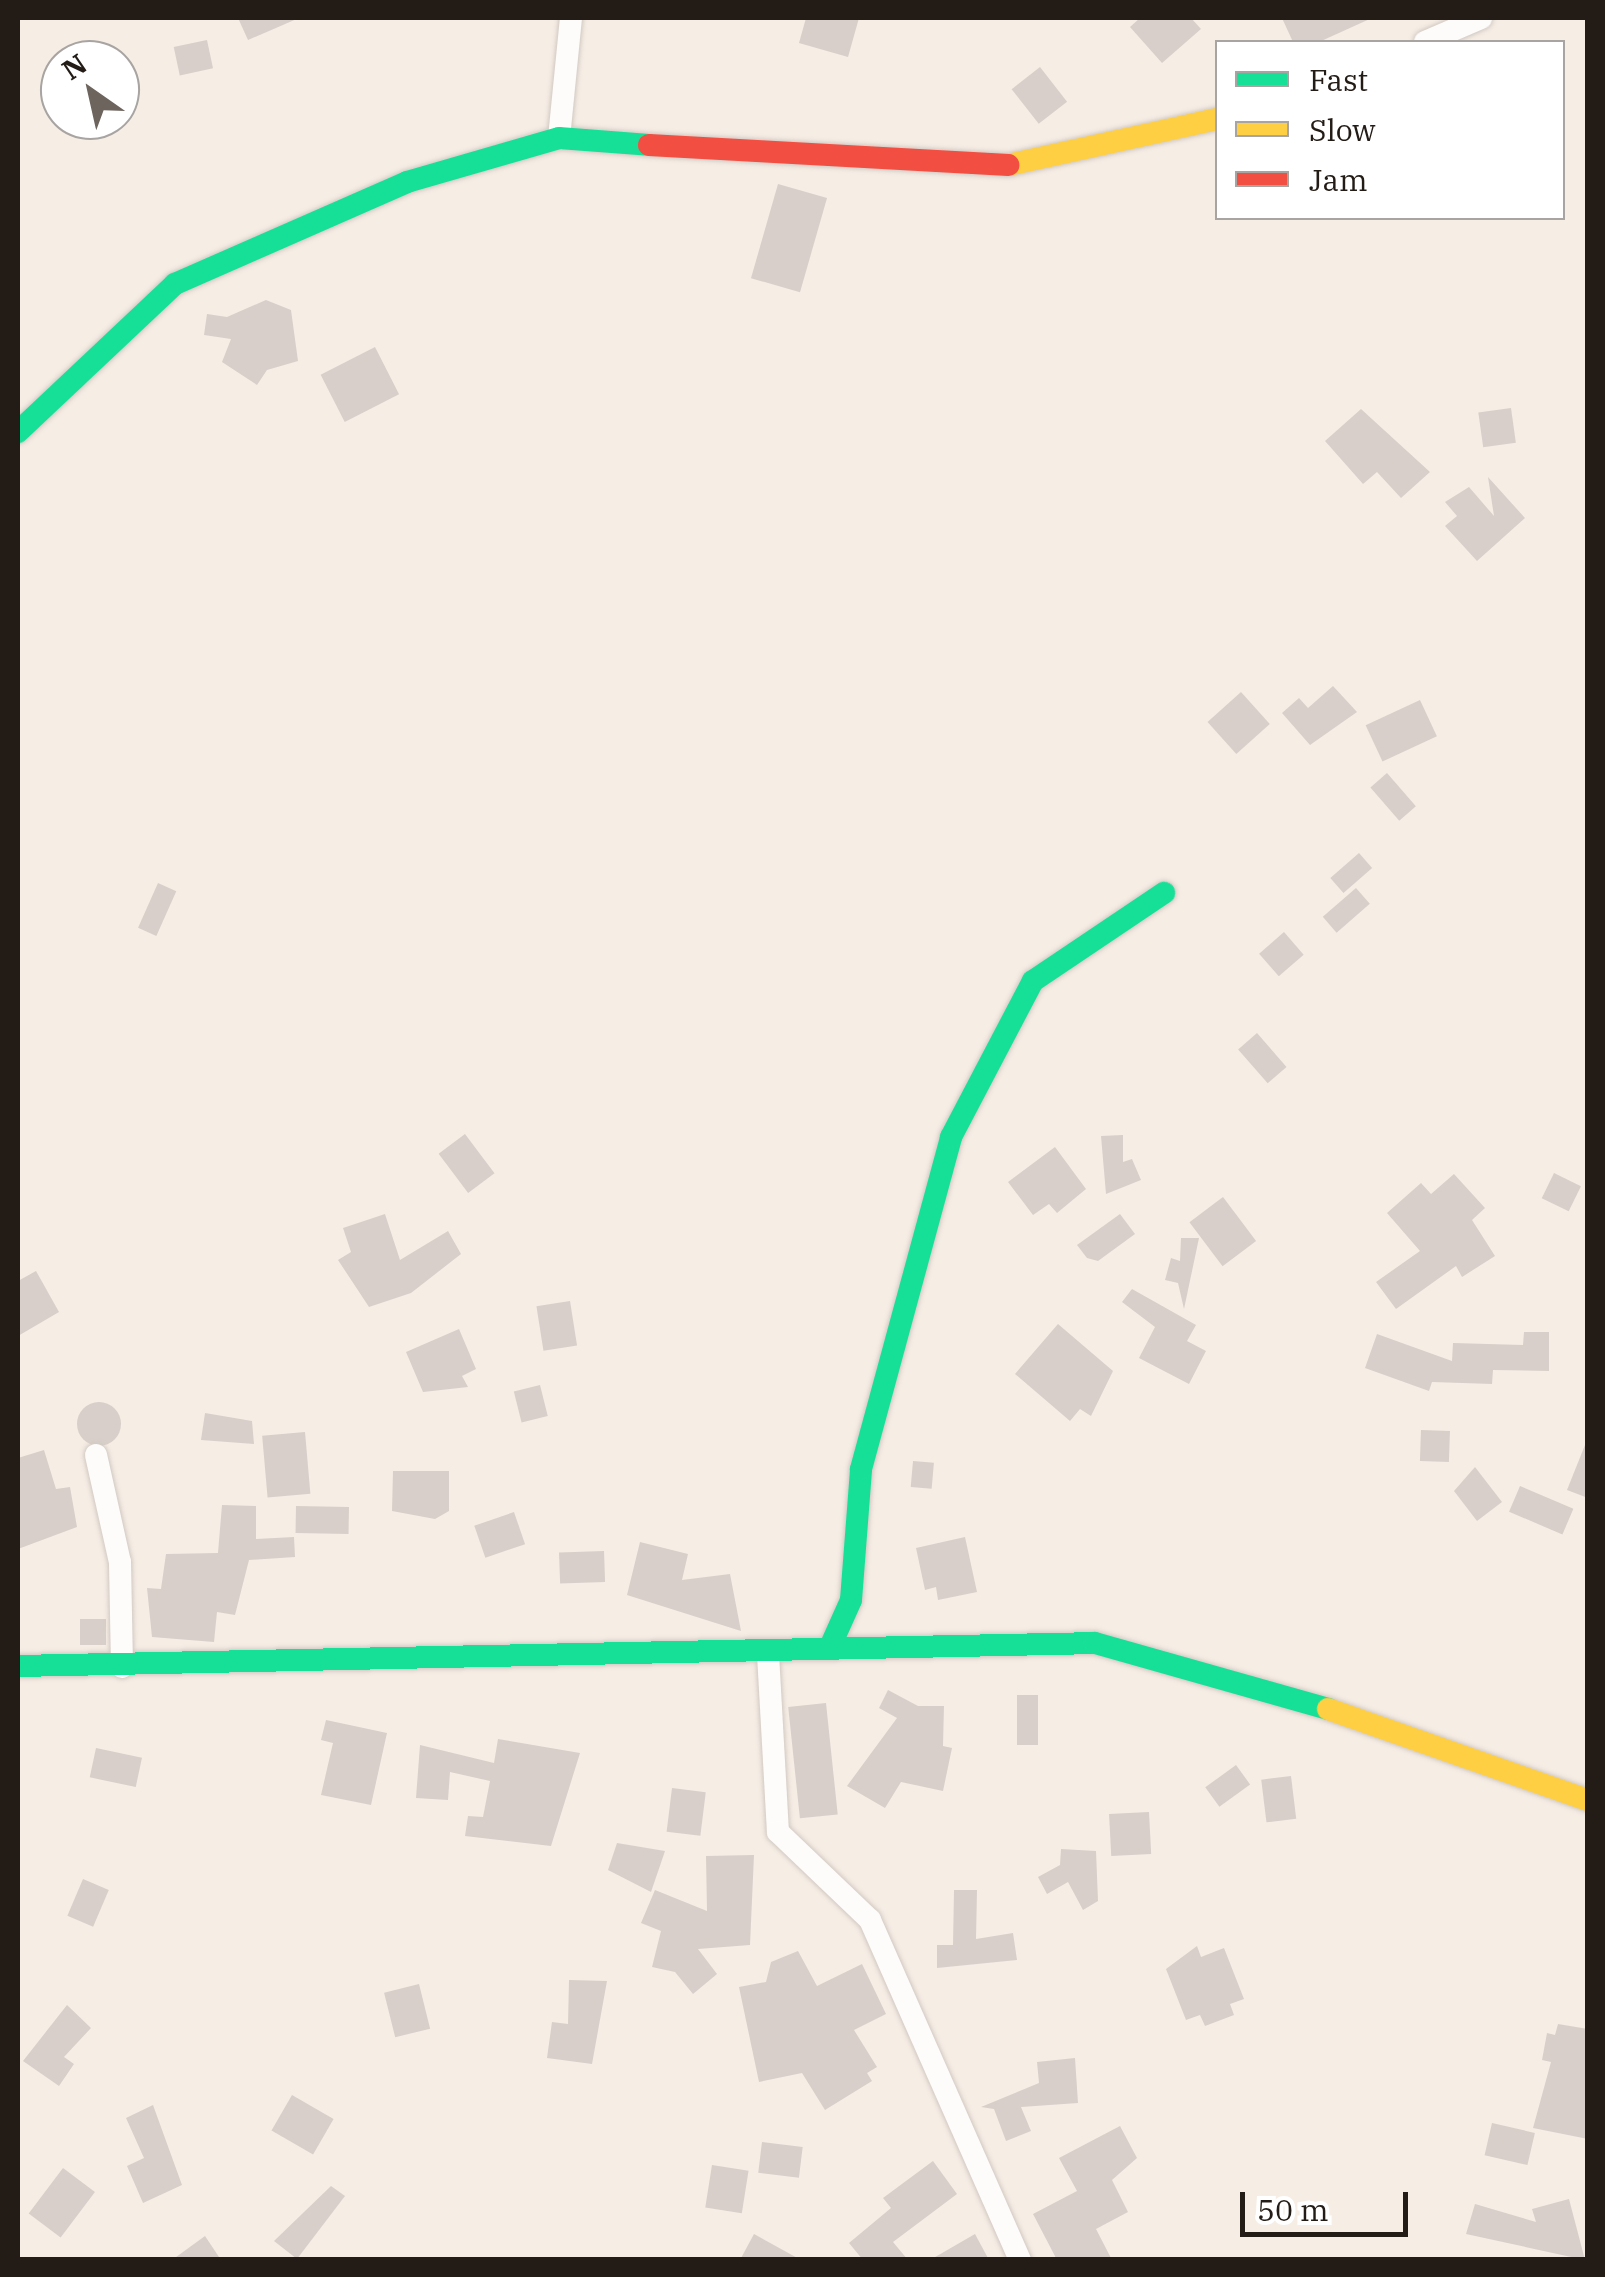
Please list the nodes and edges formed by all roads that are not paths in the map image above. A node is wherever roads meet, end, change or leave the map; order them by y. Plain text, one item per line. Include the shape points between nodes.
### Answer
1 (572, 18) edge
2 (1481, 18) edge
3 (1430, 40) edge
4 (1215, 120) edge
5 (559, 138) junction
6 (18, 432) edge
7 (1164, 893) dead end
8 (96, 1454) dead end
9 (830, 1647) junction
10 (768, 1654) junction
11 (18, 1666) edge
12 (122, 1667) junction
13 (1588, 1800) edge
14 (1020, 2260) edge

1 - 5 street
2 - 3 street
4 - 5 street via 987,170
5 - 6 street via 406,182 175,284
7 - 9 street via 1032,980 951,1138 861,1469 851,1600
8 - 12 street via 120,1562
9 - 10 street
9 - 13 street via 1095,1643 1336,1711
10 - 12 street
10 - 14 street via 778,1832 870,1920
11 - 12 street

